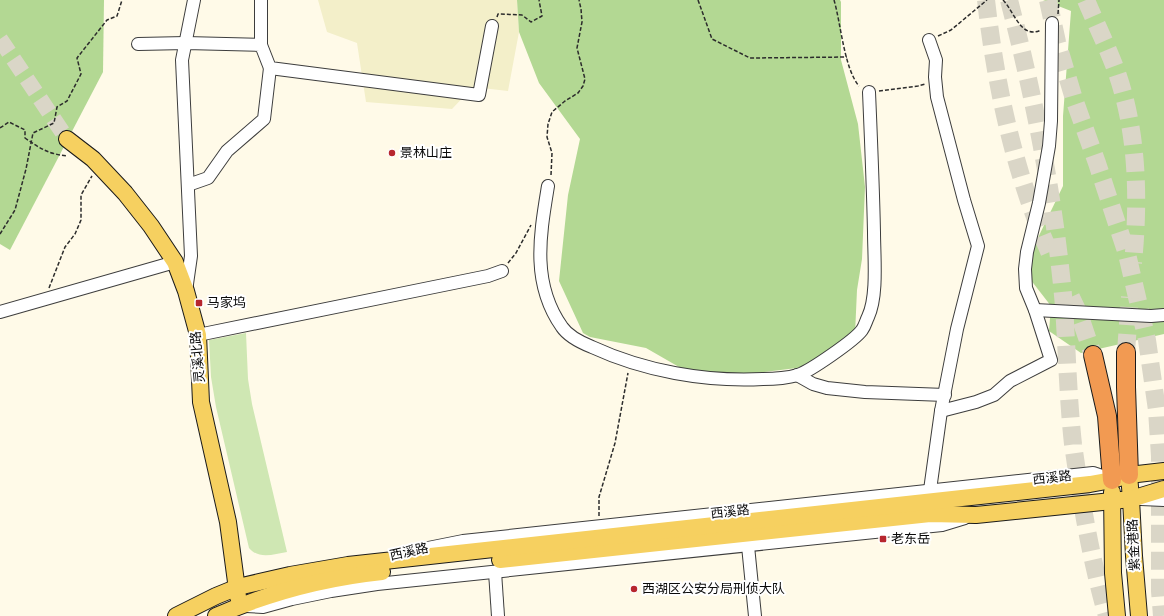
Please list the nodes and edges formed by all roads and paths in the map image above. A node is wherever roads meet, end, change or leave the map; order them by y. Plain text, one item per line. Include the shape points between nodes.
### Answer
1 (122, 0) edge
2 (194, 0) edge
3 (261, 0) edge
4 (539, 0) edge
5 (578, 0) edge
6 (698, 0) edge
7 (834, 0) edge
8 (987, 0) edge
9 (1003, 0) edge
10 (1060, 0) edge
11 (1052, 23) junction
12 (492, 26) joint
13 (929, 40) joint
14 (186, 43) junction
15 (138, 44) dead end
16 (261, 45) junction
17 (847, 57) junction
18 (270, 68) junction
19 (935, 77) junction
20 (870, 92) junction
21 (0, 128) edge
22 (67, 139) tunnel mouth
23 (30, 142) junction
24 (71, 156) dead end
25 (98, 165) junction
26 (188, 185) junction
27 (548, 186) joint
28 (532, 222) dead end
29 (0, 234) edge
30 (175, 262) junction
31 (502, 271) joint
32 (186, 291) junction
33 (45, 299) junction
34 (1035, 310) junction
35 (0, 312) edge
36 (1164, 315) edge
37 (198, 335) junction
38 (1126, 352) tunnel mouth
39 (1093, 355) tunnel mouth
40 (630, 361) junction
41 (797, 375) junction
42 (945, 395) junction
43 (941, 411) junction
44 (1164, 471) edge
45 (1121, 477) junction
46 (1164, 489) edge
47 (930, 490) junction
48 (1131, 499) junction
49 (1164, 500) edge
50 (1112, 502) junction
51 (976, 515) junction
52 (599, 526) junction
53 (748, 546) junction
54 (348, 565) junction
55 (495, 572) junction
56 (238, 587) junction
57 (239, 611) edge
58 (176, 616) edge
59 (216, 616) edge
60 (498, 616) edge
61 (755, 616) edge
62 (1117, 616) edge
63 (1139, 616) edge

1 - 23 path via 117,16 107,20 77,58 81,74 67,101 57,107 54,123 33,133
2 - 14 street
3 - 16 street
4 - 12 path via 542,16 531,22 522,15 498,14
5 - 27 path via 582,22 577,48 585,79 578,93 552,112 547,137 552,153
6 - 17 path via 712,39 750,58
7 - 17 path
8 - 13 path via 951,30
9 - 11 path via 1024,29 1039,31
10 - 11 path via 1058,16
11 - 34 street via 1049,146 1025,269 1026,288
12 - 18 street via 479,95
13 - 19 street via 936,60
14 - 15 street
14 - 16 street
14 - 26 street via 182,60
16 - 18 street
17 - 20 path via 855,81 862,89
18 - 26 street via 264,119 227,151 208,178
19 - 20 path via 918,86
19 - 42 street via 962,192 978,246 957,329
20 - 41 street via 875,264 872,308 862,331 807,371
21 - 23 path via 9,122 25,130 25,138
22 - 25 main road, 灵溪北路
23 - 24 path via 43,151
23 - 29 path via 15,210
25 - 30 main road, 灵溪北路 via 125,193
25 - 33 path via 81,195 81,220 65,247
26 - 32 street via 191,256
27 - 40 street via 539,250 541,273 552,310 563,329 582,342 604,353
28 - 31 path via 516,253
30 - 32 main road, 灵溪北路
30 - 33 street
31 - 37 street via 488,276
32 - 37 main road, 灵溪北路
33 - 35 street
34 - 36 street
34 - 43 street via 1051,360 1010,381 994,396
37 - 56 main road, 灵溪北路 via 201,402 228,522
38 - 45 highway
39 - 45 highway
40 - 41 street via 677,373 713,378 753,380
40 - 52 path via 615,443 599,496
41 - 42 street via 827,388
42 - 43 street
43 - 47 street
44 - 45 main road, 西溪路
45 - 47 street, 西溪路 via 1093,473
45 - 48 main road, 紫金港路
45 - 50 main road, 紫金港路
45 - 54 main road, 西溪路 via 1090,484
46 - 48 main road, 西溪路
47 - 52 street, 西溪路
48 - 49 street, 西溪路
48 - 50 main road, 西溪路
48 - 63 main road, 紫金港路
50 - 51 main road, 西溪路
50 - 62 main road, 紫金港路 via 1113,573
51 - 53 street, 西溪路 via 942,525
51 - 57 main road, 西溪路 via 930,514 368,574 283,591
52 - 54 street, 西溪路 via 463,541
53 - 55 street, 西溪路
53 - 61 street
54 - 56 main road, 西溪路
55 - 57 street, 西溪路 via 331,591
55 - 60 street
56 - 57 main road, 灵溪北路
56 - 58 main road, 西溪路
57 - 59 main road, 西溪路

